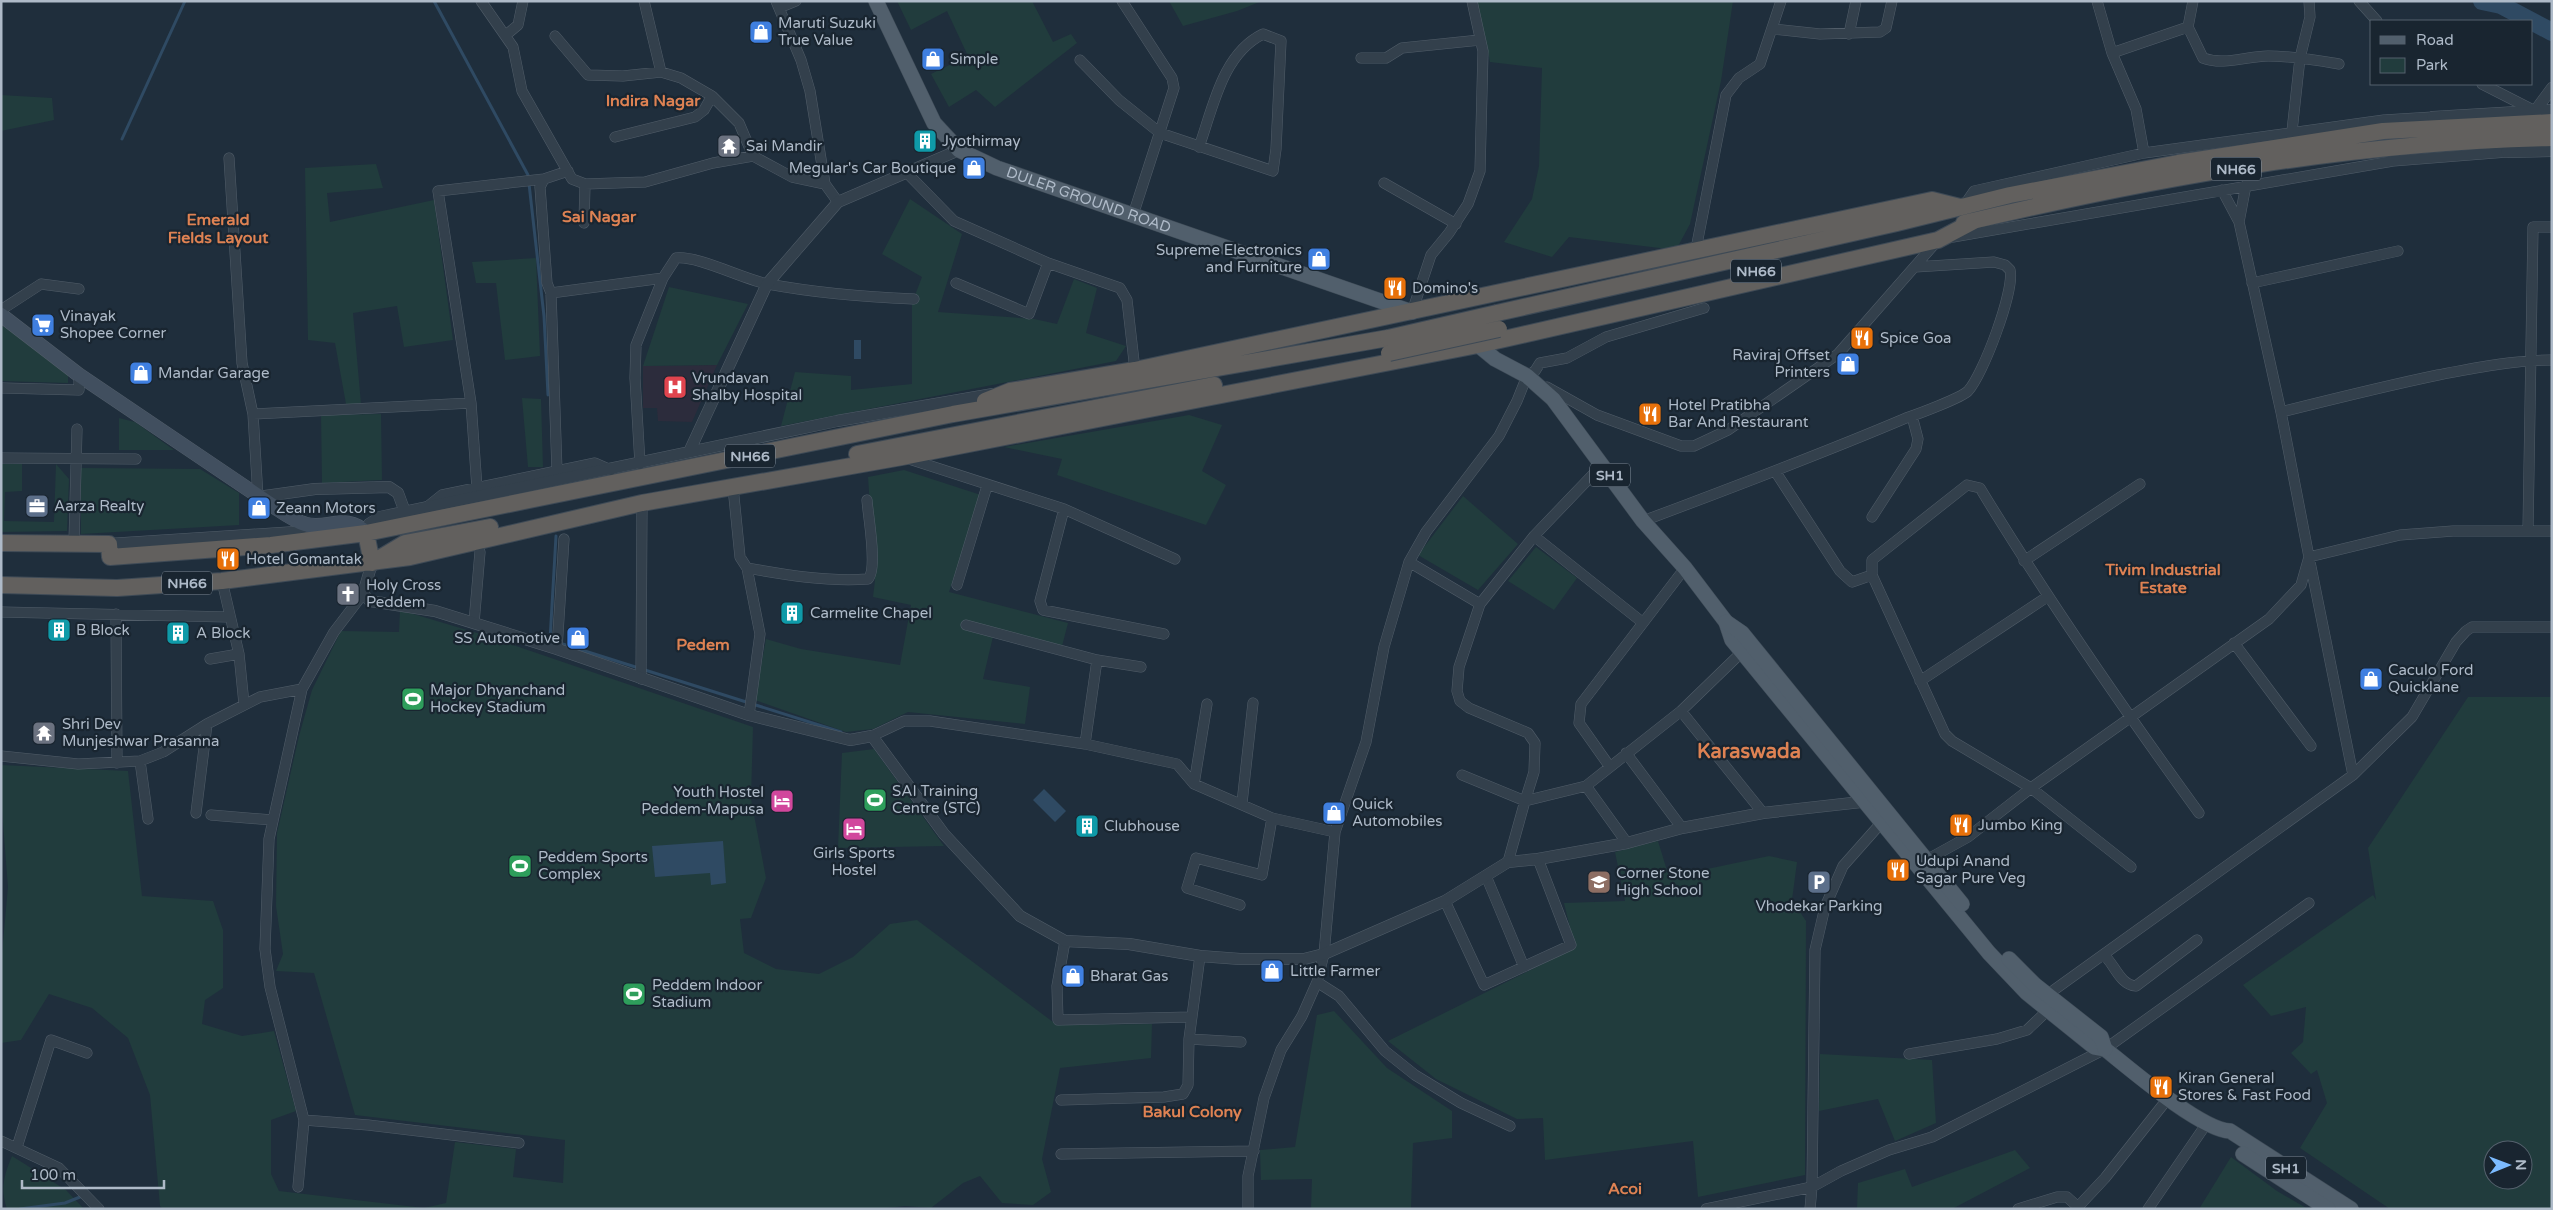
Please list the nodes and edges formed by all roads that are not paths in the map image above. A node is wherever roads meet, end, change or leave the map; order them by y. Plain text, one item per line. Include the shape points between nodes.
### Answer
1 (481, 1) edge
2 (523, 1) edge
3 (644, 1) edge
4 (796, 1) edge
5 (876, 1) edge
6 (1122, 1) edge
7 (1472, 1) edge
8 (1781, 1) edge
9 (1856, 1) edge
10 (1892, 1) edge
11 (2097, 1) edge
12 (2193, 1) edge
13 (2309, 1) edge
14 (2359, 1) edge
15 (778, 5) edge
16 (2376, 20) edge
17 (2188, 27) junction
18 (1773, 29) junction
19 (1849, 34) junction
20 (506, 36) junction
21 (555, 36) dead end
22 (1480, 40) junction
23 (2112, 52) junction
24 (1361, 58) dead end
25 (2300, 58) junction
26 (1080, 60) dead end
27 (2339, 64) dead end
28 (661, 72) junction
29 (2484, 85) edge
30 (2552, 88) edge
31 (712, 96) junction
32 (2552, 110) edge
33 (2535, 111) junction
34 (2552, 122) edge
35 (2434, 123) junction
36 (2292, 132) junction
37 (1160, 133) junction
38 (614, 137) dead end
39 (2552, 138) edge
40 (2507, 145) junction
41 (1199, 147) junction
42 (959, 150) junction
43 (2552, 151) edge
44 (2144, 153) junction
45 (753, 156) junction
46 (229, 158) dead end
47 (568, 171) junction
48 (907, 173) junction
49 (544, 179) junction
50 (1384, 183) dead end
51 (585, 184) junction
52 (825, 184) junction
53 (2246, 185) junction
54 (2222, 190) junction
55 (838, 202) junction
56 (1963, 207) junction
57 (1133, 215) junction
58 (1974, 221) junction
59 (2239, 222) junction
60 (584, 223) dead end
61 (1456, 224) junction
62 (2552, 227) edge
63 (1938, 240) junction
64 (1696, 249) junction
65 (2398, 251) dead end
66 (1048, 263) junction
67 (1915, 267) junction
68 (663, 278) junction
69 (956, 283) dead end
70 (2252, 283) junction
71 (767, 284) junction
72 (79, 289) dead end
73 (551, 292) junction
74 (914, 299) dead end
75 (1470, 299) junction
76 (1704, 308) dead end
77 (1, 310) edge
78 (1412, 312) junction
79 (1, 315) edge
80 (1599, 317) junction
81 (1498, 321) junction
82 (1606, 337) junction
83 (1388, 345) junction
84 (1478, 345) junction
85 (1420, 356) junction
86 (2532, 360) junction
87 (2552, 360) edge
88 (1136, 370) junction
89 (79, 374) junction
90 (1527, 376) junction
91 (3, 388) dead end
92 (1010, 392) junction
93 (471, 402) junction
94 (2281, 412) junction
95 (253, 414) junction
96 (952, 414) junction
97 (1912, 416) junction
98 (77, 429) dead end
99 (690, 452) junction
100 (902, 457) junction
101 (1, 458) edge
102 (76, 458) junction
103 (136, 458) dead end
104 (640, 464) junction
105 (1602, 465) junction
106 (612, 470) junction
107 (557, 471) junction
108 (1775, 471) junction
109 (2140, 484) dead end
110 (987, 486) junction
111 (733, 487) junction
112 (478, 488) junction
113 (258, 497) junction
114 (867, 500) dead end
115 (642, 503) junction
116 (426, 508) junction
117 (1064, 509) junction
118 (405, 512) junction
119 (1872, 516) dead end
120 (1643, 520) junction
121 (306, 525) junction
122 (2528, 530) junction
123 (2552, 531) edge
124 (366, 533) junction
125 (1534, 536) junction
126 (564, 539) dead end
127 (74, 542) junction
128 (1, 543) edge
129 (109, 544) junction
130 (480, 552) dead end
131 (2308, 557) junction
132 (1175, 559) dead end
133 (2024, 561) junction
134 (372, 562) junction
135 (1409, 562) junction
136 (747, 568) junction
137 (1685, 568) junction
138 (1872, 575) junction
139 (222, 581) junction
140 (957, 585) dead end
141 (1, 586) edge
142 (363, 594) junction
143 (2047, 597) junction
144 (1480, 604) junction
145 (1, 612) edge
146 (116, 614) junction
147 (229, 617) junction
148 (1642, 622) junction
149 (1726, 622) junction
150 (474, 623) junction
151 (966, 624) dead end
152 (2550, 627) dead end
153 (1164, 634) dead end
154 (2234, 643) junction
155 (557, 649) junction
156 (1742, 652) junction
157 (239, 654) junction
158 (210, 659) dead end
159 (1098, 660) junction
160 (1141, 667) dead end
161 (641, 679) junction
162 (1920, 681) junction
163 (302, 689) junction
164 (1253, 703) dead end
165 (244, 704) junction
166 (1207, 704) dead end
167 (1681, 711) junction
168 (749, 715) junction
169 (2130, 718) junction
170 (207, 724) junction
171 (872, 736) junction
172 (1085, 744) junction
173 (2311, 746) dead end
174 (1626, 752) junction
175 (1, 756) edge
176 (140, 761) junction
177 (117, 763) junction
178 (1610, 767) junction
179 (1462, 775) dead end
180 (2353, 775) junction
181 (1194, 784) junction
182 (1586, 786) junction
183 (2031, 788) junction
184 (1871, 800) junction
185 (1525, 801) junction
186 (1242, 803) junction
187 (196, 812) dead end
188 (1763, 813) junction
189 (2199, 813) dead end
190 (211, 815) dead end
191 (1272, 818) junction
192 (148, 819) dead end
193 (272, 820) junction
194 (1882, 822) junction
195 (1682, 828) junction
196 (1334, 832) junction
197 (1627, 843) junction
198 (1538, 859) junction
199 (1508, 862) junction
200 (1922, 862) junction
201 (2131, 867) dead end
202 (1486, 876) junction
203 (1445, 901) junction
204 (2309, 903) dead end
205 (1240, 905) dead end
206 (1066, 940) junction
207 (2197, 940) dead end
208 (1324, 954) junction
209 (2104, 954) junction
210 (1200, 956) junction
211 (1524, 967) junction
212 (1318, 982) junction
213 (2047, 995) junction
214 (2048, 1010) junction
215 (1192, 1017) junction
216 (1189, 1039) junction
217 (1241, 1042) dead end
218 (2106, 1049) junction
219 (87, 1053) dead end
220 (1909, 1054) dead end
221 (2168, 1097) junction
222 (1062, 1100) dead end
223 (304, 1120) junction
224 (2207, 1122) junction
225 (1510, 1126) dead end
226 (2220, 1131) junction
227 (1, 1141) edge
228 (519, 1143) dead end
229 (17, 1147) junction
230 (1254, 1151) junction
231 (1061, 1154) dead end
232 (298, 1187) dead end
233 (1812, 1187) junction
234 (2077, 1208) edge
235 (100, 1209) edge
236 (1248, 1209) edge
237 (1706, 1209) edge
238 (1810, 1209) edge
239 (2018, 1209) edge
240 (2148, 1209) edge
241 (2328, 1209) edge
242 (2351, 1209) edge

1 - 20 street
2 - 20 street via 518,25
3 - 28 street
4 - 15 street
5 - 42 main road, DULER GROUND ROAD via 934,123
6 - 37 street via 1172,78 1174,88
7 - 22 street
8 - 18 street
9 - 19 street
10 - 19 street via 1886,28 1880,32
11 - 23 street
12 - 17 street
13 - 25 street via 2310,17
14 - 16 street
15 - 52 street via 810,91
17 - 23 street
17 - 25 street via 2202,58 2215,62 2267,56
18 - 19 street
18 - 64 street via 1760,64 1739,78 1726,95
20 - 47 street via 512,47 522,91
21 - 28 street via 588,74 623,76
22 - 24 street via 1402,48 1386,58
22 - 61 street via 1483,50 1480,171 1468,204
23 - 44 street via 2136,109
25 - 27 street
25 - 36 street
26 - 37 street via 1119,100
28 - 31 street via 681,78
29 - 33 street
30 - 33 street
31 - 38 street via 704,110 695,117
31 - 45 street via 739,123
32 - 33 street
33 - 35 street
34 - 35 highway, NH66
35 - 36 street via 2384,120
35 - 56 highway, NH66 via 2178,163
36 - 44 street
37 - 41 street
37 - 57 street
39 - 40 highway, NH66
40 - 43 street
40 - 53 street
40 - 58 highway, NH66 via 2383,147 2176,178
41 - 41 street via 1273,171 1281,40 1263,34 1248,41 1225,73
42 - 48 street
42 - 57 main road, DULER GROUND ROAD via 998,168
44 - 56 street via 1974,191
45 - 51 street via 713,163 645,182
45 - 52 street via 792,177
46 - 95 street via 242,363
47 - 49 street
47 - 51 street via 572,178
48 - 55 street
48 - 66 street via 954,221
49 - 73 street via 540,187 547,283
49 - 93 street via 438,191
50 - 61 street
51 - 60 street
52 - 55 street
53 - 54 street
53 - 59 street
54 - 59 street
54 - 63 street
55 - 71 street
56 - 64 highway via 1932,200
56 - 81 highway, NH66
57 - 78 main road, DULER GROUND ROAD
58 - 63 highway
58 - 81 highway, NH66
59 - 70 street
61 - 78 street via 1431,255
62 - 86 street via 2532,227
63 - 67 street
63 - 80 highway
64 - 75 highway
65 - 70 street
66 - 69 street via 1029,314
66 - 88 street via 1120,288 1127,300
67 - 90 street via 1838,354 1728,430 1694,446 1681,446 1597,415
67 - 97 street via 1994,262 2006,266 2012,278 1988,354 1968,391
68 - 71 street via 672,262 681,258
68 - 73 street
68 - 104 street via 636,345
70 - 94 street
71 - 74 street via 864,297
71 - 99 street
72 - 77 street via 41,284
73 - 107 street
75 - 78 highway
75 - 84 highway
76 - 82 street
78 - 85 highway
78 - 88 highway
79 - 89 main road
80 - 82 street
80 - 84 highway
81 - 83 highway, NH66, bridge
82 - 90 street via 1567,358 1540,364
83 - 96 highway, NH66
83 - 134 highway, NH66 via 405,543
84 - 85 highway
84 - 90 main road, SH1 via 1495,359
85 - 100 highway
86 - 87 street
86 - 94 street via 2368,389
86 - 122 street
88 - 92 highway
89 - 91 street via 79,390
89 - 113 main road
90 - 105 main road, SH1 via 1553,399
90 - 135 street via 1499,436 1426,532
92 - 96 highway
92 - 99 street
93 - 95 street
93 - 112 street
94 - 131 street
95 - 113 street
96 - 124 highway, NH66
97 - 108 street
97 - 119 street via 1918,439 1916,449
98 - 102 street
99 - 104 street
100 - 110 street
100 - 111 highway
101 - 102 street
102 - 103 street
102 - 127 street
104 - 106 street
105 - 120 main road, SH1
105 - 125 street
106 - 107 street via 595,463
106 - 116 street
107 - 112 street
108 - 120 street
108 - 138 street via 1840,572 1852,582
109 - 133 street
110 - 117 street
110 - 140 street
111 - 115 highway
111 - 136 street via 740,557
112 - 116 street via 442,495
113 - 118 street via 315,489 389,487 398,493
113 - 121 main road
114 - 136 street via 872,564 868,580 798,577
115 - 134 highway via 410,557
115 - 161 street
116 - 118 street
117 - 132 street
117 - 153 street via 1040,601 1043,610
118 - 124 street via 380,517 369,524
120 - 137 main road, SH1
121 - 124 main road via 348,523 358,525
121 - 129 street via 296,532
122 - 123 street
122 - 131 street via 2400,535
124 - 129 highway, NH66 via 271,545 110,557
124 - 134 highway
125 - 144 street
125 - 148 street
126 - 155 street
127 - 128 highway
127 - 129 highway
130 - 150 street
131 - 154 street via 2302,585 2269,619
131 - 180 street
133 - 138 street via 1980,488 1967,485 1872,560
133 - 143 street
134 - 139 highway, NH66
134 - 142 street
135 - 144 street
135 - 196 street via 1384,647 1366,742
136 - 168 street via 760,634
137 - 148 street
137 - 149 main road, SH1
138 - 162 street
139 - 141 highway, NH66 via 117,588
139 - 147 street
142 - 150 street via 370,601 435,611
142 - 163 street via 334,632
143 - 162 street
143 - 169 street
144 - 185 street via 1459,667 1457,691 1460,702 1528,733 1535,743 1534,772
145 - 146 street
146 - 147 street
146 - 177 street
147 - 157 street
148 - 178 street via 1581,704 1579,723
149 - 156 main road, SH1 via 1732,640
149 - 184 main road, SH1 via 1742,633
150 - 155 street
151 - 159 street
152 - 180 street via 2472,628 2466,631 2456,642 2412,717
154 - 169 street
154 - 173 street
155 - 161 street
156 - 167 street
156 - 184 main road, SH1
157 - 158 street
157 - 165 street
159 - 160 street
159 - 172 street
161 - 168 street
162 - 183 street via 1952,742
163 - 165 street via 260,697
163 - 193 street
164 - 186 street
165 - 170 street
166 - 181 street
167 - 174 street
167 - 188 street
168 - 171 street via 850,740
169 - 183 street
169 - 189 street
170 - 176 street via 163,752
170 - 187 street
171 - 172 street via 904,721 930,721
171 - 206 street via 944,834 1020,916
172 - 181 street via 1177,764
174 - 178 street
174 - 195 street
175 - 177 street via 78,764
176 - 177 street
176 - 192 street
178 - 182 street
179 - 185 street
180 - 209 street
181 - 186 street
182 - 185 street
182 - 197 street
183 - 200 street via 1968,837
183 - 201 street
184 - 188 street
184 - 194 main road, SH1
184 - 200 main road, SH1
185 - 199 street
186 - 191 street
188 - 195 street
190 - 193 street
191 - 196 street
191 - 205 street via 1262,875 1196,858 1187,888
193 - 223 street via 265,950 270,987
194 - 200 main road, SH1
194 - 233 street via 1843,866 1825,907 1815,950
195 - 197 street
196 - 208 street
197 - 198 street
198 - 199 street
198 - 211 street via 1571,945
199 - 202 street
200 - 213 main road, SH1 via 1994,945
200 - 214 main road, SH1 via 1989,953
202 - 203 street
202 - 211 street
203 - 208 street
203 - 211 street via 1484,985
204 - 218 street
206 - 210 street via 1130,944
206 - 215 street via 1057,986 1058,1020
207 - 209 street via 2136,986 2129,986 2123,980
208 - 210 street via 1304,959
208 - 212 street
209 - 213 street
210 - 215 street
212 - 225 street via 1339,996 1386,1051 1415,1074
212 - 230 street via 1281,1050 1264,1098
213 - 218 main road, SH1 via 2101,1038
214 - 218 main road, SH1 via 2094,1048
214 - 220 street via 2027,1030 1997,1039
215 - 216 street
216 - 217 street
216 - 222 street via 1188,1085 1184,1094
218 - 221 main road, SH1
218 - 233 street via 1932,1137 1889,1150
219 - 229 street via 51,1040
221 - 224 main road, SH1
221 - 234 street via 2105,1178
223 - 228 street
223 - 232 street
224 - 226 main road, SH1
224 - 240 street
226 - 241 main road, SH1 via 2225,1140
226 - 242 main road, SH1 via 2230,1131
227 - 229 street
229 - 235 street via 58,1168
230 - 231 street
230 - 236 street via 1248,1176
233 - 237 street
233 - 238 street
234 - 239 street via 2067,1197 2057,1197

